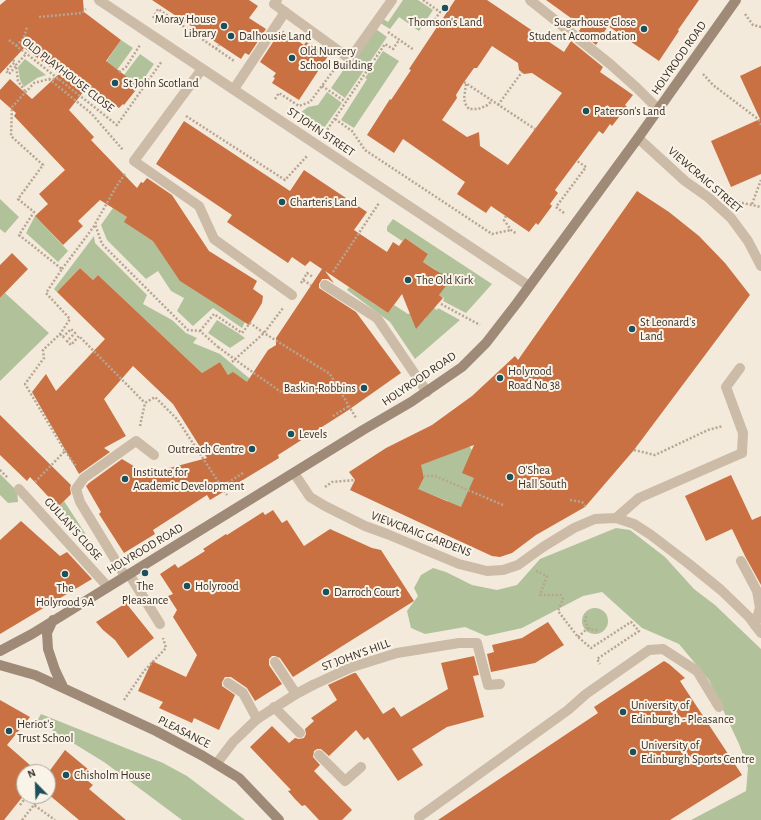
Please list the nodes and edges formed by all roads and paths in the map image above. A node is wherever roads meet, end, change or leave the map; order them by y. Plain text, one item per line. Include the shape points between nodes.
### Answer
1 (276, 0) edge
2 (392, 0) edge
3 (423, 0) edge
4 (530, 0) edge
5 (736, 0) edge
6 (95, 2) edge
7 (285, 12) junction
8 (39, 17) dead end
9 (375, 24) junction
10 (432, 24) dead end
11 (27, 26) dead end
12 (761, 27) edge
13 (147, 32) junction
14 (9, 40) dead end
15 (399, 40) junction
16 (220, 45) dead end
17 (16, 46) junction
18 (172, 48) junction
19 (216, 49) junction
20 (414, 50) dead end
21 (26, 54) junction
22 (13, 60) dead end
23 (692, 61) junction
24 (16, 65) junction
25 (202, 69) junction
26 (246, 70) junction
27 (119, 72) dead end
28 (522, 72) dead end
29 (49, 79) junction
30 (59, 79) junction
31 (322, 86) dead end
32 (234, 89) junction
33 (26, 91) junction
34 (492, 101) junction
35 (346, 102) junction
36 (498, 105) junction
37 (174, 107) junction
38 (658, 110) junction
39 (335, 119) junction
40 (761, 125) edge
41 (535, 129) dead end
42 (327, 130) dead end
43 (638, 138) junction
44 (317, 145) junction
45 (134, 161) junction
46 (577, 161) dead end
47 (761, 180) edge
48 (116, 187) dead end
49 (387, 191) junction
50 (752, 204) dead end
51 (506, 216) dead end
52 (576, 222) junction
53 (95, 224) junction
54 (511, 230) junction
55 (517, 234) dead end
56 (761, 266) edge
57 (62, 269) junction
58 (302, 280) junction
59 (320, 286) junction
60 (529, 286) junction
61 (292, 296) junction
62 (441, 304) dead end
63 (200, 331) junction
64 (495, 332) junction
65 (264, 333) junction
66 (60, 334) junction
67 (232, 362) dead end
68 (740, 368) dead end
69 (281, 392) dead end
70 (427, 392) junction
71 (346, 402) dead end
72 (145, 404) junction
73 (349, 406) dead end
74 (333, 416) dead end
75 (50, 426) dead end
76 (708, 430) dead end
77 (136, 440) junction
78 (634, 450) dead end
79 (154, 455) dead end
80 (243, 473) dead end
81 (294, 474) junction
82 (423, 476) dead end
83 (355, 480) dead end
84 (221, 487) junction
85 (19, 489) dead end
86 (310, 497) junction
87 (503, 505) dead end
88 (236, 509) junction
89 (616, 518) junction
90 (741, 561) dead end
91 (518, 565) junction
92 (127, 575) junction
93 (108, 587) junction
94 (587, 615) dead end
95 (53, 620) junction
96 (160, 624) dead end
97 (588, 628) junction
98 (758, 629) edge
99 (599, 630) dead end
100 (578, 637) junction
101 (166, 648) dead end
102 (0, 651) edge
103 (275, 662) dead end
104 (0, 665) edge
105 (609, 678) junction
106 (228, 684) dead end
107 (500, 684) dead end
108 (63, 688) junction
109 (296, 694) junction
110 (274, 707) junction
111 (719, 707) dead end
112 (115, 713) junction
113 (257, 719) junction
114 (300, 733) dead end
115 (319, 755) dead end
116 (217, 763) junction
117 (361, 767) dead end
118 (34, 805) joint
119 (419, 816) dead end
120 (22, 820) edge
121 (55, 820) edge
122 (280, 820) edge

1 - 7 street via 274,4
2 - 9 street
3 - 10 path via 440,12
4 - 38 street via 610,64
5 - 12 path via 753,25
5 - 23 street, HOLYROOD ROAD
6 - 8 path via 82,13
6 - 13 street, ST JOHN STREET
7 - 9 street via 350,59
7 - 26 street
9 - 15 path
11 - 17 path via 24,38
13 - 18 street, ST JOHN STREET
13 - 19 path via 158,9
13 - 27 path via 126,67
14 - 17 path, OLD PLAYHOUSE CLOSE
15 - 20 path
15 - 35 path via 393,49 385,44
16 - 19 path
17 - 21 path, OLD PLAYHOUSE CLOSE
18 - 25 street, ST JOHN STREET
18 - 30 path, OLD PLAYHOUSE CLOSE via 116,125
19 - 26 path
21 - 24 path
21 - 30 path, OLD PLAYHOUSE CLOSE
22 - 24 path via 15,62 6,72 9,74
23 - 38 street, HOLYROOD ROAD
23 - 40 path via 713,85 758,119
24 - 33 path via 18,82
25 - 32 street, ST JOHN STREET
25 - 37 street
26 - 32 street
28 - 36 path
29 - 30 path
29 - 33 path via 36,82
29 - 45 path via 91,113
31 - 35 path
32 - 44 street, ST JOHN STREET
33 - 57 path via 12,107 11,136 43,165 18,199 34,212 19,235
34 - 34 path via 465,83 464,99 469,109 478,109
34 - 36 path
35 - 39 path
36 - 41 path
37 - 44 path via 285,180
37 - 45 street
38 - 43 street, HOLYROOD ROAD
39 - 42 path
39 - 54 path via 352,131 366,150 492,234
43 - 52 street, HOLYROOD ROAD
43 - 56 street, VIEWCRAIG STREET via 731,218 748,241
44 - 49 street, ST JOHN STREET
45 - 61 street via 199,206 214,239
46 - 52 path via 586,167 556,207
47 - 50 path
48 - 53 path
49 - 59 path
49 - 60 street, ST JOHN STREET
51 - 54 path via 504,220
52 - 60 street, HOLYROOD ROAD
53 - 57 path
53 - 63 path via 102,244 188,330
54 - 55 path
57 - 66 path via 46,293 70,320
58 - 59 path
58 - 59 path via 307,272
58 - 61 path
59 - 70 street via 377,318
60 - 64 street, HOLYROOD ROAD
61 - 65 path
62 - 64 path
63 - 65 path via 214,314 242,334 250,323
63 - 69 path, bridge
64 - 70 street, HOLYROOD ROAD via 462,367
65 - 67 path
65 - 71 path via 330,374
66 - 72 path via 63,337 71,328 75,332 67,341 71,345 79,336
66 - 75 path via 43,350 44,358 25,384
68 - 89 street via 726,387 743,433 742,453 639,498
70 - 81 street, HOLYROOD ROAD
72 - 77 path
72 - 84 path via 155,397 177,419
73 - 74 path
76 - 78 path via 655,455
77 - 79 street
77 - 92 street via 84,478 76,490 80,502
80 - 84 path
81 - 86 street, VIEWCRAIG GARDENS
81 - 88 street, HOLYROOD ROAD
82 - 87 path via 436,476
83 - 86 path via 332,482
84 - 88 path
85 - 93 street, GULLAN'S CLOSE
86 - 91 street, VIEWCRAIG GARDENS via 365,526 459,564 487,571 503,570
88 - 92 street, HOLYROOD ROAD
89 - 91 street, VIEWCRAIG GARDENS via 595,518 574,528
89 - 98 street, VIEWCRAIG GARDENS via 634,524 689,564 721,590
90 - 98 street via 757,591 760,608
91 - 100 path via 547,576 540,595 561,595 563,599 558,611
92 - 93 street, HOLYROOD ROAD
92 - 96 street
93 - 95 street, HOLYROOD ROAD
94 - 97 path via 585,620
95 - 102 street, HOLYROOD ROAD
95 - 108 street via 47,633 48,649
97 - 99 path
97 - 100 path
100 - 105 path via 591,648 631,622 639,631 597,659
101 - 112 path via 144,671
103 - 109 street
104 - 108 street, PLEASANCE via 34,675
105 - 111 street via 649,650 663,649 697,671
105 - 119 street
106 - 113 street via 243,693
107 - 109 street, ST JOHN'S HILL via 488,685 477,643 459,643 397,653 352,667
108 - 112 street, PLEASANCE
109 - 110 street, ST JOHN'S HILL
110 - 113 street, ST JOHN'S HILL
110 - 114 street
112 - 116 street, PLEASANCE
113 - 116 street, ST JOHN'S HILL via 233,742
115 - 117 street via 345,781
116 - 122 street, PLEASANCE via 239,778
118 - 120 path
118 - 121 path

